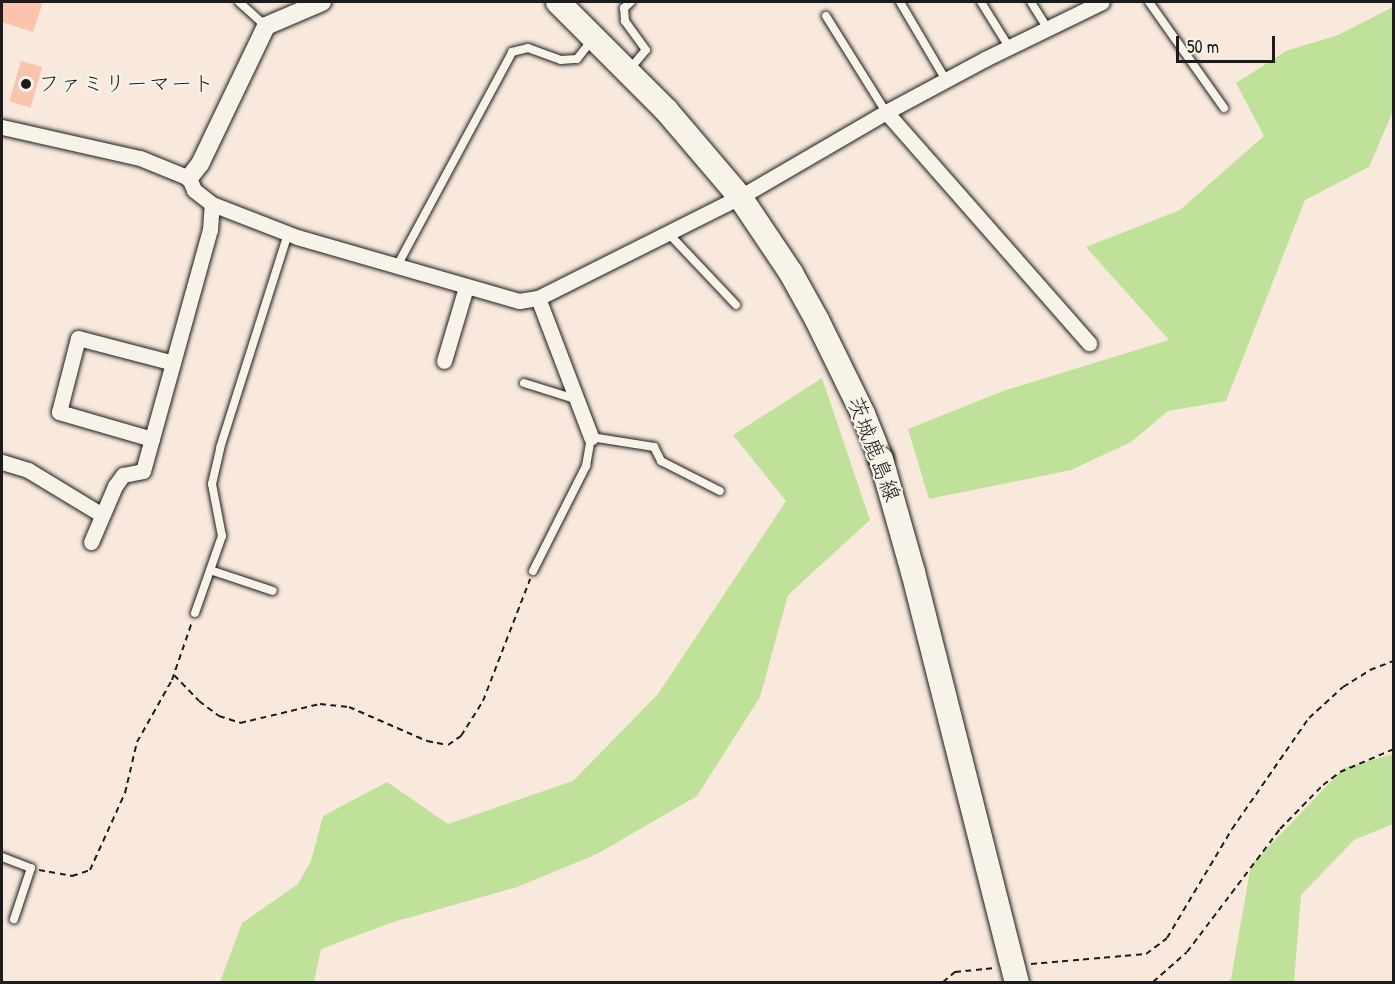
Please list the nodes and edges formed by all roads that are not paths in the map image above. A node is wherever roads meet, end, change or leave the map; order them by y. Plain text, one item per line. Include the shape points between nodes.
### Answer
1 (239, 2) edge
2 (322, 2) edge
3 (558, 2) edge
4 (631, 2) edge
5 (900, 2) edge
6 (981, 2) edge
7 (1031, 2) edge
8 (1102, 2) edge
9 (1149, 2) edge
10 (826, 16) dead end
11 (266, 26) junction
12 (1048, 29) junction
13 (590, 32) junction
14 (1009, 47) junction
15 (628, 71) junction
16 (946, 80) junction
17 (1224, 108) dead end
18 (886, 112) junction
19 (2, 127) edge
20 (189, 178) junction
21 (740, 197) junction
22 (212, 204) junction
23 (288, 233) junction
24 (668, 233) junction
25 (396, 268) junction
26 (466, 287) junction
27 (538, 298) junction
28 (736, 305) dead end
29 (1089, 343) dead end
30 (444, 361) dead end
31 (173, 363) junction
32 (524, 383) dead end
33 (577, 400) junction
34 (591, 437) junction
35 (152, 439) junction
36 (2, 462) edge
37 (720, 490) dead end
38 (102, 516) junction
39 (91, 542) dead end
40 (210, 570) junction
41 (533, 571) road end
42 (273, 591) dead end
43 (195, 613) road end
44 (2, 856) edge
45 (14, 919) dead end
46 (1024, 973) edge

1 - 11 lane
2 - 11 street
3 - 13 main road, 茨城鹿島線
4 - 15 lane via 624,8 625,21 646,50
5 - 16 lane
6 - 14 lane
7 - 12 lane
8 - 12 street
9 - 17 lane
10 - 18 lane
11 - 20 street via 200,164
12 - 14 street
13 - 15 main road, 茨城鹿島線
13 - 25 lane via 577,59 561,60 528,48 512,52
14 - 16 street
15 - 21 main road, 茨城鹿島線
16 - 18 street
18 - 21 street
18 - 29 street
19 - 20 street via 140,158
20 - 22 street via 195,190
21 - 24 street
21 - 46 main road, 茨城鹿島線, bridge via 817,320 881,459
22 - 23 street
22 - 31 street via 210,230
23 - 25 street
23 - 40 lane via 220,448 212,484 222,536
24 - 27 street
24 - 28 lane
25 - 26 street
26 - 27 street via 519,301
26 - 30 street
27 - 33 street
31 - 35 street
31 - 35 street via 78,338 59,412
32 - 33 lane
33 - 34 street
34 - 37 lane via 654,447 661,461
34 - 41 lane via 586,466
35 - 38 street via 143,471 123,475
36 - 38 street via 28,470
38 - 39 street
40 - 42 lane
40 - 43 lane
44 - 45 lane via 31,868

